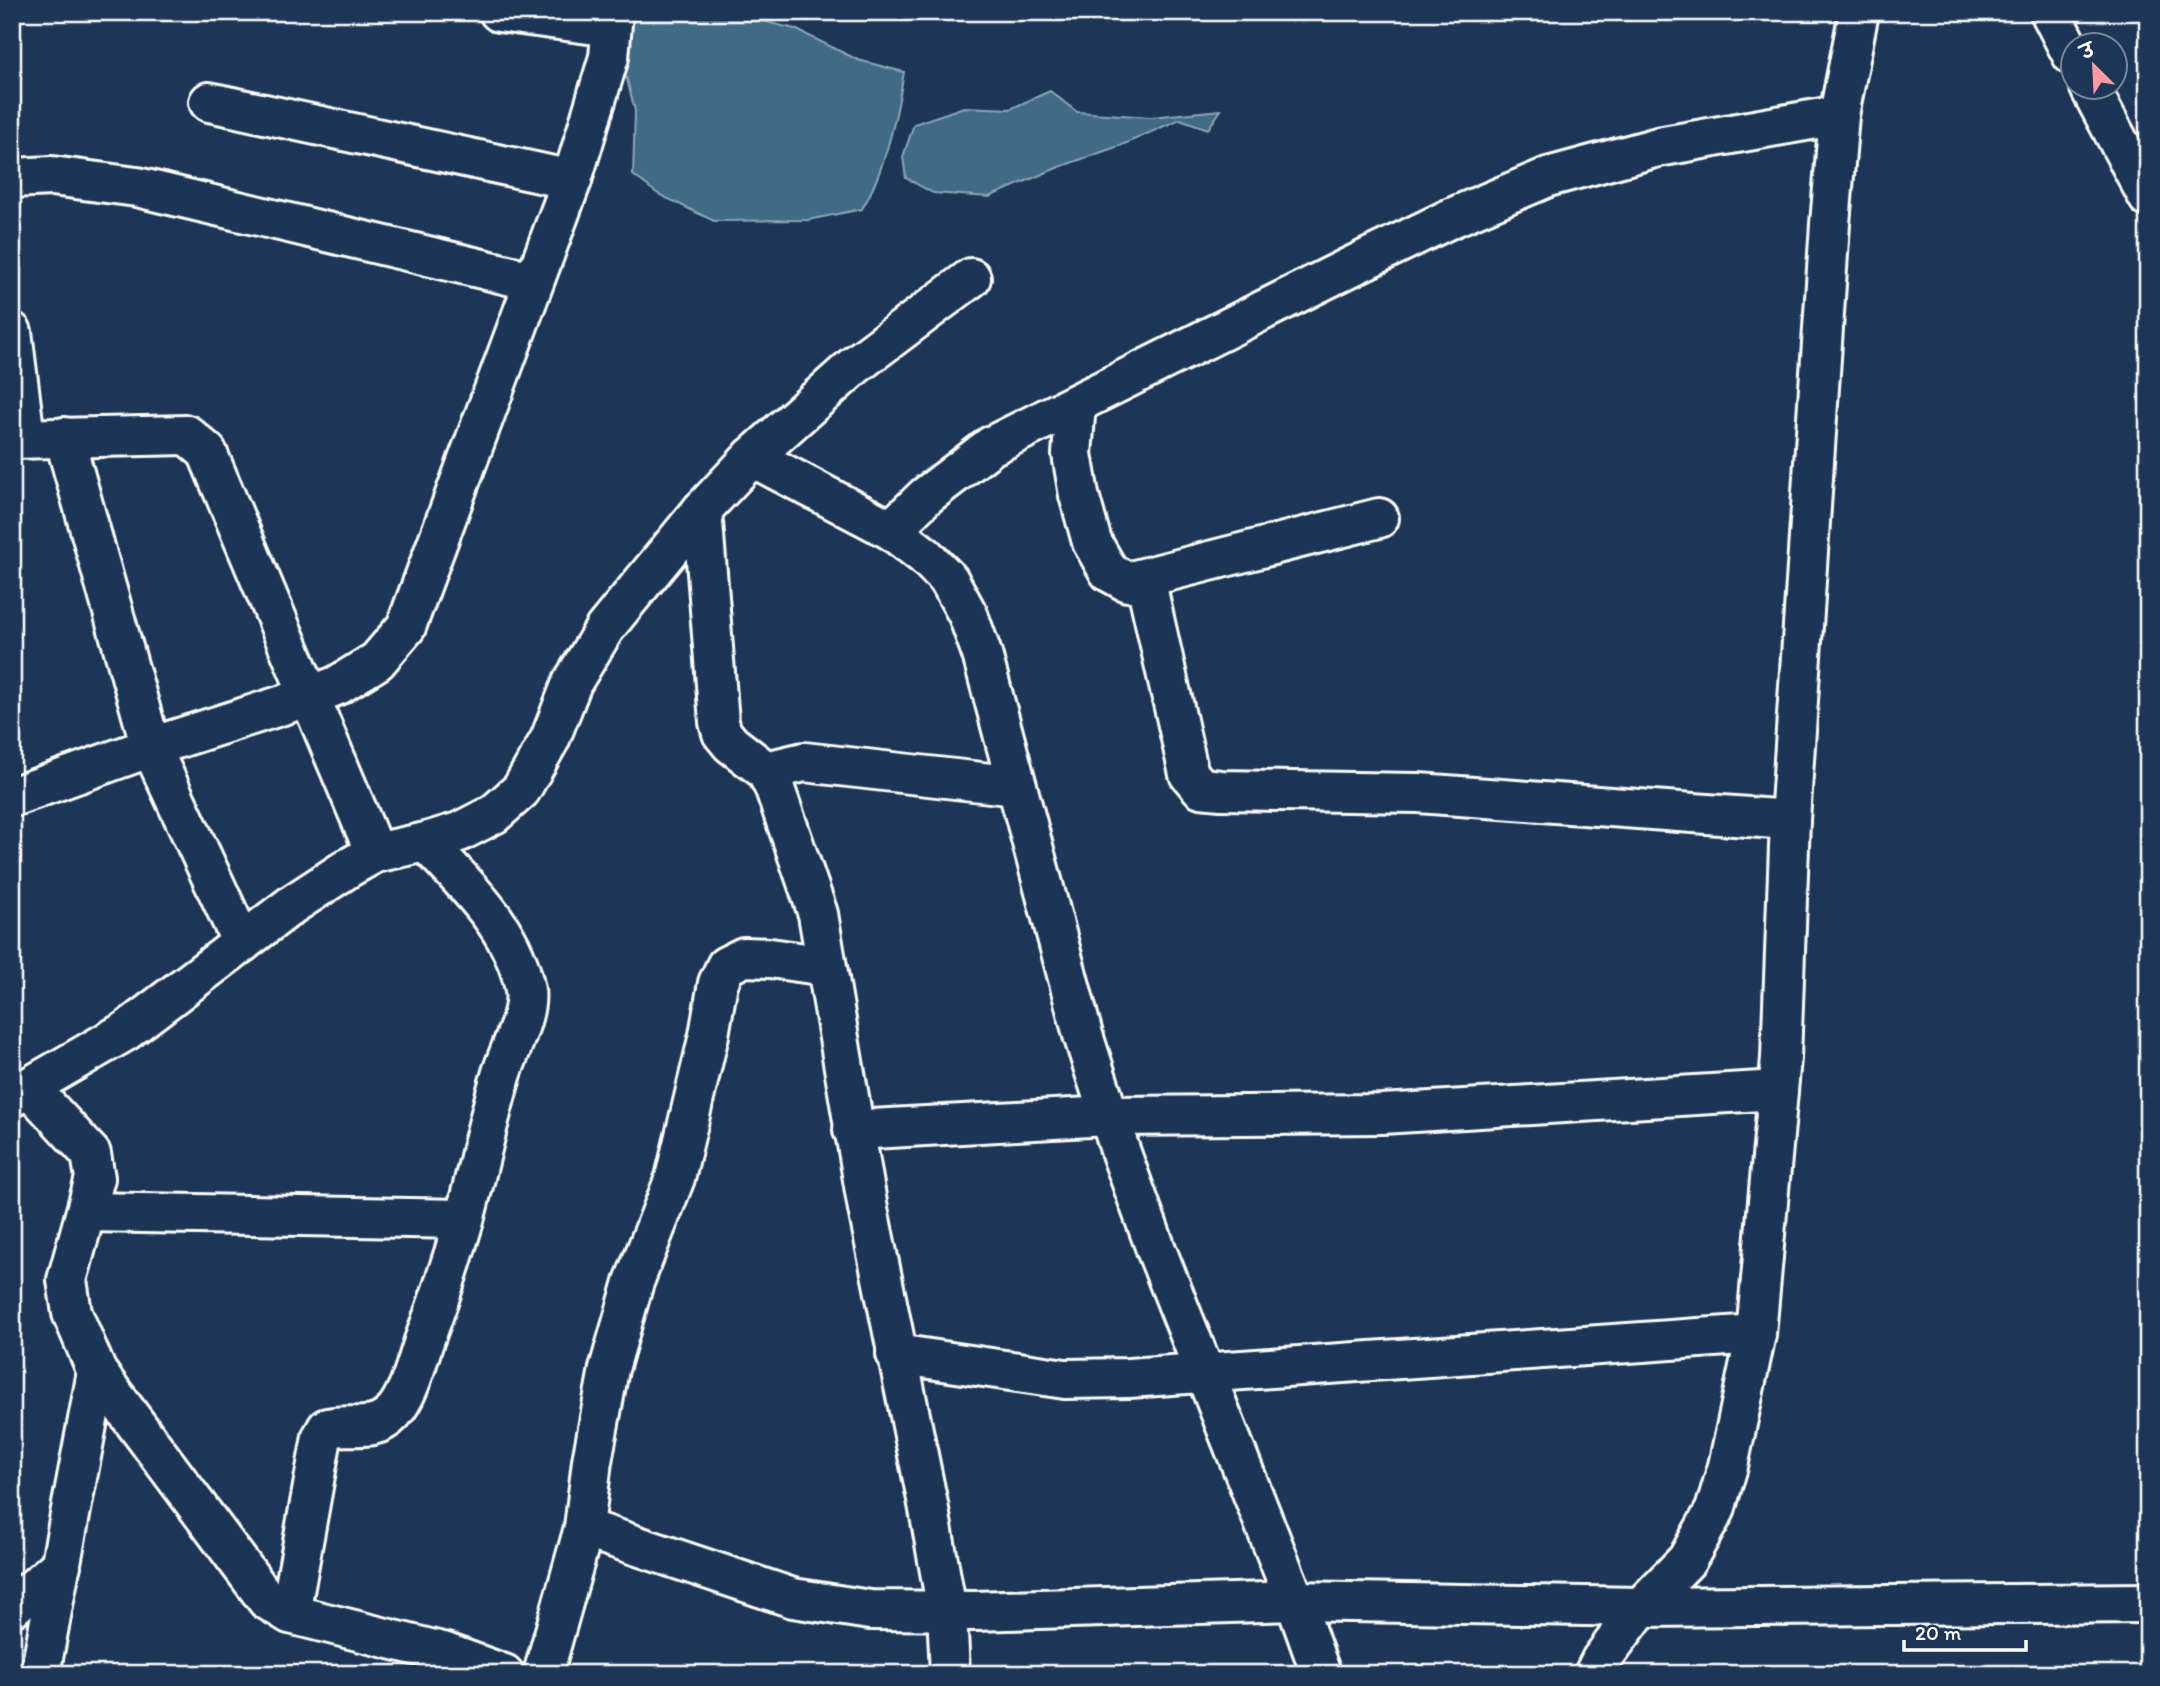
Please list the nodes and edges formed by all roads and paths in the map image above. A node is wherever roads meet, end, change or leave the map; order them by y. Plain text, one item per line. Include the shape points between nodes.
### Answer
1 (499, 12) edge
2 (1859, 12) edge
3 (2050, 12) edge
4 (612, 19) edge
5 (2061, 32) edge
6 (209, 102) dead end
7 (2097, 102) edge
8 (1839, 115) junction
9 (12, 178) edge
10 (572, 180) junction
11 (2148, 197) edge
12 (971, 278) dead end
13 (533, 281) junction
14 (12, 332) edge
15 (1076, 404) junction
16 (19, 438) edge
17 (64, 438) junction
18 (752, 457) junction
19 (702, 510) junction
20 (1379, 518) dead end
21 (891, 530) junction
22 (1145, 578) junction
23 (310, 696) junction
24 (150, 747) junction
25 (766, 771) junction
26 (1017, 786) junction
27 (12, 797) edge
28 (1790, 820) junction
29 (426, 842) junction
30 (375, 853) junction
31 (242, 943) junction
32 (826, 966) junction
33 (1778, 1090) junction
34 (21, 1092) edge
35 (1108, 1116) junction
36 (853, 1130) junction
37 (88, 1212) junction
38 (464, 1219) junction
39 (1756, 1335) junction
40 (896, 1354) junction
41 (97, 1372) junction
42 (1205, 1372) junction
43 (584, 1528) junction
44 (61, 1565) junction
45 (1295, 1601) junction
46 (2148, 1603) edge
47 (1641, 1606) junction
48 (12, 1607) edge
49 (947, 1611) junction
50 (290, 1614) junction
51 (40, 1674) edge
52 (504, 1674) edge
53 (542, 1674) edge
54 (950, 1674) edge
55 (1321, 1674) edge
56 (1594, 1674) edge

1 - 4 street
2 - 8 street
3 - 5 street
4 - 10 street via 609,57
6 - 10 street
7 - 11 street
8 - 15 street via 1658,147 1548,177 1414,236
8 - 28 street
9 - 13 street via 51,176 137,187
10 - 13 street
12 - 18 street via 854,366
13 - 23 street via 407,627 377,661
14 - 16 street
15 - 21 street via 991,446 926,496
15 - 22 street via 1072,454 1092,542 1109,572 1127,582
16 - 17 street
17 - 23 street via 187,435 207,452
17 - 24 street
18 - 19 street
18 - 21 street
19 - 25 street via 719,722 731,744
19 - 29 street via 605,628 572,683 550,739 521,790 494,814
20 - 22 street
21 - 26 street via 948,580 968,615
22 - 28 street via 1189,774 1201,788 1418,793
23 - 24 street
23 - 30 street
24 - 27 street
24 - 31 street
25 - 26 street via 804,762
25 - 32 street via 818,914
26 - 35 street
28 - 33 street
29 - 30 street
29 - 38 street via 493,915 518,962 525,993
30 - 31 street
31 - 34 street via 126,1031
32 - 36 street
32 - 43 street via 744,957 726,966 718,983 675,1178 634,1282 608,1369
33 - 35 street via 1382,1114
33 - 39 street
34 - 37 street via 91,1154 95,1178
35 - 36 street
35 - 42 street
36 - 40 street
37 - 38 street
37 - 41 street via 67,1280 72,1313
38 - 50 street via 407,1390 393,1412 366,1428 327,1428 322,1437
39 - 42 street
39 - 47 street via 1715,1510 1687,1560
40 - 42 street via 1065,1379
40 - 49 street
41 - 44 street
41 - 50 street via 267,1600
42 - 45 street
43 - 49 street via 793,1598 870,1610
43 - 53 street
44 - 48 street
44 - 51 street
45 - 47 street
45 - 49 street
45 - 55 street
46 - 47 street
47 - 56 street
49 - 54 street
50 - 52 street via 446,1653

